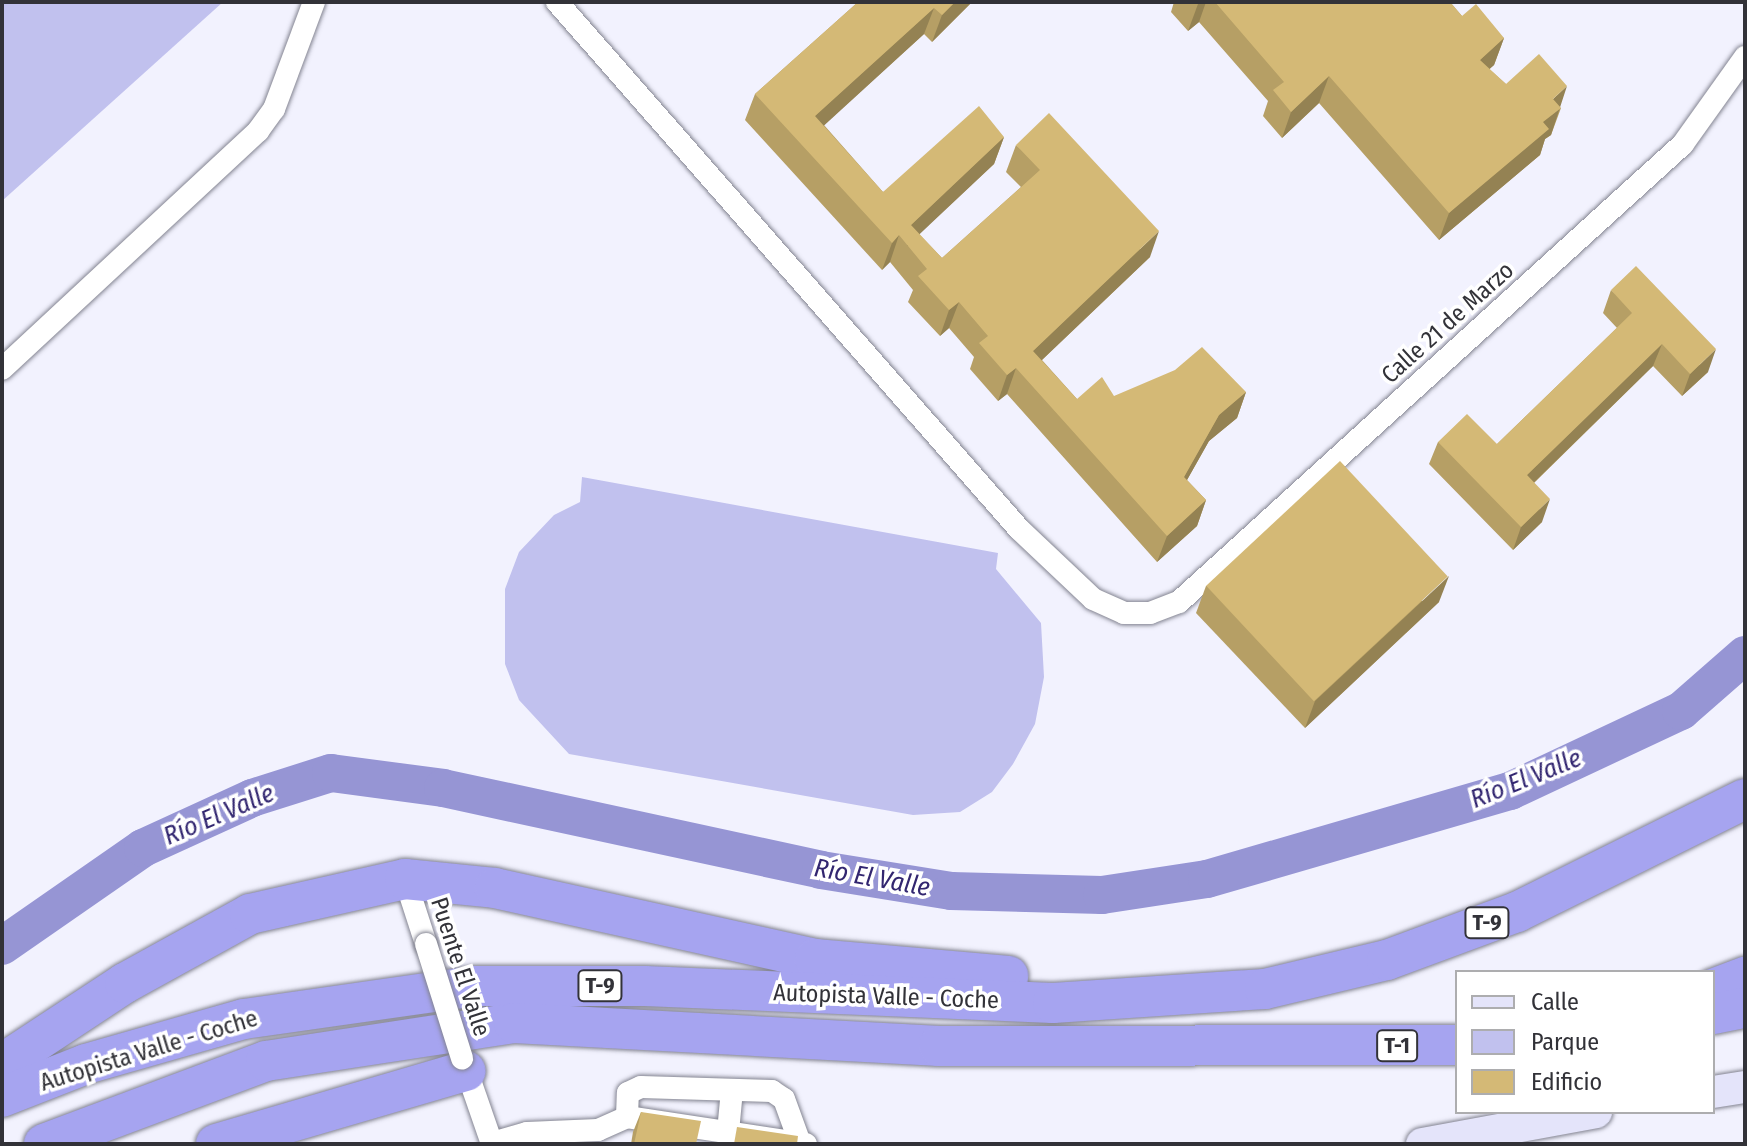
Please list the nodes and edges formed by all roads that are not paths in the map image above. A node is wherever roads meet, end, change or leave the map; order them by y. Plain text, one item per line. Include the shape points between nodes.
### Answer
1 (314, 2) edge
2 (557, 2) edge
3 (1745, 57) edge
4 (2, 369) edge
5 (1745, 799) edge
6 (405, 879) junction
7 (1745, 977) edge
8 (1715, 988) edge
9 (1212, 994) junction
10 (1745, 1008) edge
11 (1715, 1014) edge
12 (1455, 1023) edge
13 (1455, 1045) edge
14 (1336, 1047) junction
15 (2, 1064) edge
16 (464, 1064) junction
17 (1745, 1087) edge
18 (732, 1090) junction
19 (1715, 1092) edge
20 (2, 1097) edge
21 (1585, 1114) edge
22 (627, 1117) junction
23 (728, 1132) junction
24 (803, 1143) edge
25 (44, 1144) edge
26 (216, 1144) edge
27 (492, 1144) edge
28 (1422, 1144) edge

1 - 4 street via 274,109 258,131
2 - 3 street, Calle 21 de Marzo via 1019,529 1093,599 1124,613 1150,613 1179,602 1683,144
5 - 9 highway, Autopista Valle - Coche / T-9 via 1517,912 1387,960 1265,989
6 - 9 highway via 495,888 815,959
6 - 15 highway via 250,914 125,983
6 - 16 street, Puente El Valle, bridge
7 - 8 highway
9 - 20 highway, Autopista Valle - Coche / T-9 via 1053,1003 645,986 475,986 244,1019 86,1064
10 - 11 highway
12 - 14 highway via 1372,1030
13 - 14 highway, Autopista Valle - Coche / T-1
14 - 25 highway, Autopista Valle - Coche / T-9 via 939,1046 514,1023 266,1061
16 - 26 highway
16 - 27 street, Puente El Valle
17 - 19 main road
18 - 22 street via 634,1088 628,1093
18 - 23 street
18 - 24 street via 780,1094
21 - 28 main road
22 - 23 street
22 - 27 street via 598,1130 527,1133
23 - 24 street

